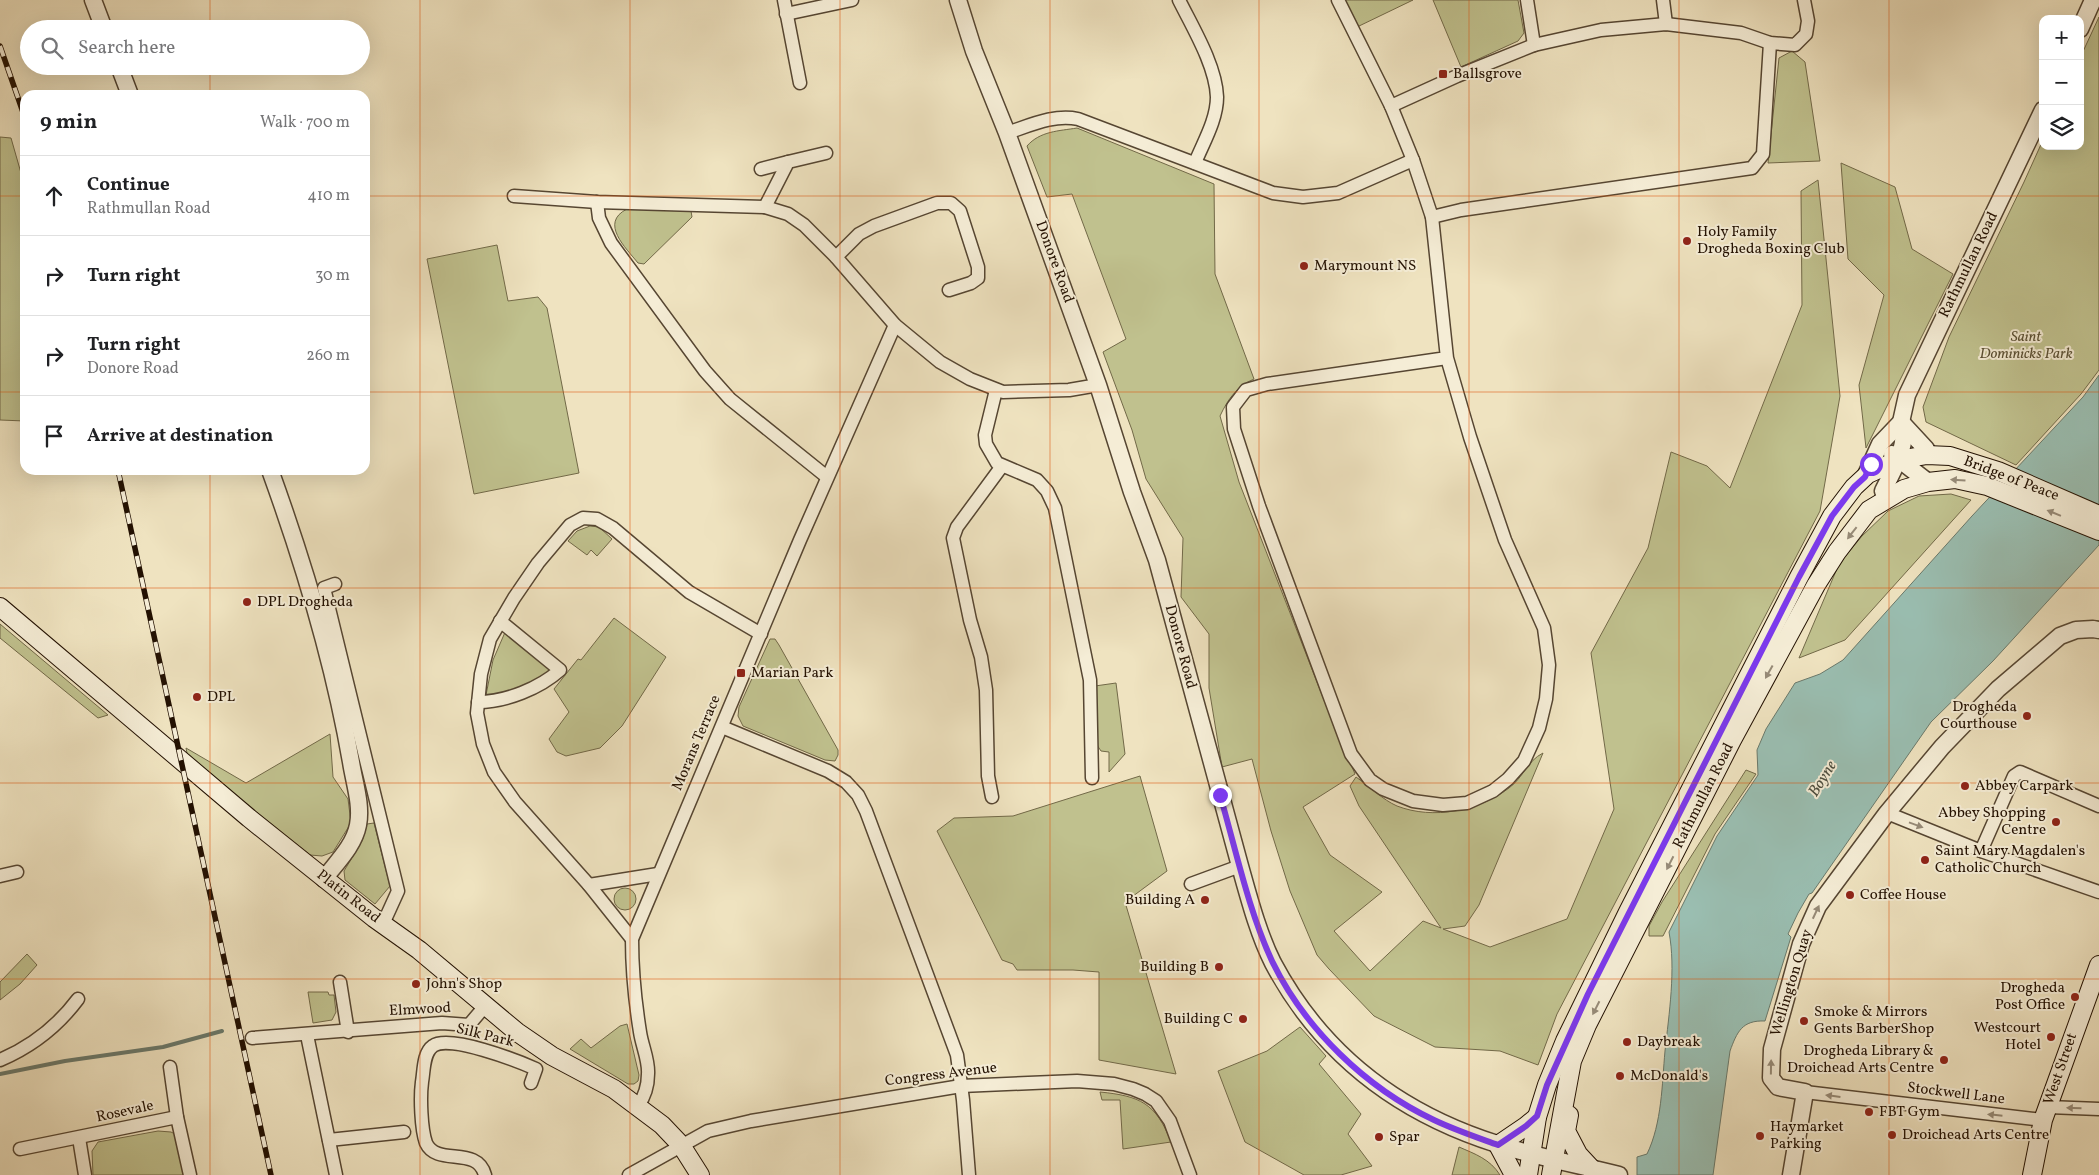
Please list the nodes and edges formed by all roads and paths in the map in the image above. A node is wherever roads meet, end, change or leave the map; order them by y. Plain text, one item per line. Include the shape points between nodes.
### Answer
1 (93, 0) edge
2 (784, 0) edge
3 (852, 0) edge
4 (958, 0) edge
5 (1179, 0) edge
6 (1338, 0) edge
7 (1527, 0) edge
8 (1663, 0) edge
9 (1804, 0) edge
10 (2093, 0) edge
11 (786, 14) junction
12 (101, 20) edge
13 (2084, 20) edge
14 (1666, 24) junction
15 (1770, 43) junction
16 (1534, 45) junction
17 (122, 75) edge
18 (800, 83) dead end
19 (128, 90) edge
20 (1391, 106) junction
21 (2039, 118) edge
22 (1007, 132) junction
23 (826, 153) dead end
24 (1413, 160) junction
25 (788, 162) junction
26 (1195, 164) junction
27 (761, 169) dead end
28 (514, 196) dead end
29 (597, 202) junction
30 (765, 207) junction
31 (1432, 217) junction
32 (836, 257) junction
33 (949, 290) dead end
34 (895, 325) junction
35 (1447, 358) junction
36 (1098, 385) junction
37 (996, 390) junction
38 (1901, 422) junction
39 (1886, 438) junction
40 (1927, 455) junction
41 (1898, 460) junction
42 (1002, 466) junction
43 (272, 475) edge
44 (827, 477) junction
45 (1865, 477) junction
46 (1928, 482) junction
47 (1886, 499) junction
48 (2099, 515) edge
49 (2099, 531) edge
50 (335, 584) dead end
51 (0, 607) edge
52 (500, 621) junction
53 (2099, 630) edge
54 (761, 634) junction
55 (478, 702) junction
56 (722, 726) junction
57 (354, 739) junction
58 (1092, 778) dead end
59 (992, 797) dead end
60 (2099, 806) edge
61 (1887, 813) junction
62 (1982, 851) junction
63 (1240, 866) junction
64 (17, 872) dead end
65 (658, 874) junction
66 (0, 876) edge
67 (324, 879) junction
68 (1191, 884) dead end
69 (588, 885) junction
70 (2099, 892) edge
71 (383, 924) junction
72 (632, 939) junction
73 (2099, 965) edge
74 (340, 982) dead end
75 (78, 998) dead end
76 (485, 1006) junction
77 (348, 1032) junction
78 (307, 1036) junction
79 (252, 1038) dead end
80 (0, 1060) edge
81 (1572, 1061) junction
82 (170, 1067) dead end
83 (531, 1083) dead end
84 (961, 1086) junction
85 (1804, 1092) junction
86 (638, 1106) junction
87 (2099, 1108) edge
88 (2046, 1113) junction
89 (1537, 1116) junction
90 (177, 1117) junction
91 (404, 1132) dead end
92 (79, 1138) junction
93 (329, 1140) junction
94 (681, 1145) junction
95 (1498, 1145) junction
96 (20, 1149) dead end
97 (1531, 1154) junction
98 (1552, 1167) edge
99 (1591, 1168) junction
100 (85, 1175) edge
101 (190, 1175) edge
102 (336, 1175) edge
103 (485, 1175) edge
104 (629, 1175) edge
105 (700, 1175) edge
106 (969, 1175) edge
107 (1190, 1175) edge
108 (1514, 1175) edge
109 (1528, 1175) edge
110 (1619, 1175) edge
111 (1791, 1175) edge
112 (2032, 1175) edge

1 - 12 street
2 - 11 street
3 - 11 street
4 - 22 street, Donore Road via 974,51
5 - 26 street via 1213,76 1217,98 1213,119
6 - 20 street
7 - 16 street
8 - 14 street
9 - 15 street via 1808,21 1806,34 1795,45
10 - 13 street
11 - 18 street
14 - 15 street via 1740,33
14 - 16 street via 1601,30
15 - 31 street via 1764,154 1752,168 1461,210
16 - 20 street
17 - 19 street
20 - 24 street
21 - 38 street, Rathmullan Road via 1907,395
22 - 26 street via 1066,116
22 - 36 street, Donore Road
23 - 25 street
24 - 26 street via 1338,193 1303,197 1274,192
24 - 31 street
25 - 27 street
25 - 30 street
28 - 29 street
29 - 30 street
29 - 44 street via 611,243 705,371 730,399
30 - 32 street via 788,214 804,225
31 - 35 street
32 - 33 street via 859,234 874,226 937,203 950,204 960,211 978,267 978,278
32 - 34 street
34 - 37 street via 940,362
34 - 44 street, Morans Terrace
35 - 35 street via 1505,540 1544,628 1549,665 1546,698 1524,761 1493,791 1467,803 1443,805 1413,801 1383,789 1370,780 1351,754 1251,480 1234,430 1233,407 1246,390 1267,384
36 - 37 street via 1069,390
36 - 63 street, Donore Road via 1157,560
37 - 42 street via 985,434 991,454
38 - 39 street, Rathmullan Road
38 - 40 street via 1926,449
38 - 41 street, Rathmullan Road via 1905,432
39 - 41 street via 1888,450
39 - 45 street, Rathmullan Road
40 - 41 main road, Bridge of Peace
40 - 48 main road, Bridge of Peace via 1950,456 1998,471
41 - 45 main road, Bridge of Peace
41 - 46 street
41 - 47 street, Rathmullan Road via 1883,491
42 - 58 street via 1037,480 1056,508 1090,680
42 - 59 street via 957,527 953,538 986,690 988,776
43 - 57 street
44 - 54 street, Morans Terrace
45 - 89 main road, Rathmullan Road via 1832,516 1799,577 1588,994 1554,1068
46 - 47 main road, Bridge of Peace via 1904,489
49 -> 46 main road, Bridge of Peace via 1987,486 1955,479
47 -> 81 main road, Rathmullan Road via 1869,510 1816,585 1732,740 1587,1025
50 - 57 street via 324,588
51 - 67 main road, Platin Road
52 - 54 street via 538,563 570,525 583,518 597,519 613,528 689,592
52 - 55 street via 490,639
52 - 55 street via 560,670 535,687 493,702
53 - 61 street, Wellington Quay via 2076,630 2060,636 2024,665 1966,721
54 - 56 street, Morans Terrace
55 - 69 street via 483,744 494,772 515,802
56 - 65 street, Morans Terrace
56 - 84 street via 828,771 846,782 858,795 956,1055
57 - 67 street via 359,823 350,845
57 - 71 street via 398,892
60 - 62 street via 2020,772 2014,776
61 -> 62 street
85 -> 61 street, Wellington Quay via 1778,1087 1771,1078 1772,1050 1788,986 1801,944 1818,906
62 - 70 street
63 - 68 street
63 - 95 street, Donore Road via 1273,962 1316,1029 1361,1073 1412,1108
64 - 66 street
65 - 69 street
65 - 72 street, Morans Terrace
67 - 71 main road, Platin Road
69 - 72 street
71 - 76 main road, Platin Road
72 - 86 street, Morans Terrace via 632,976 648,1070 644,1098
73 - 88 main road, West Street
74 - 77 street
75 - 80 street via 41,1037 27,1048
76 - 77 street, Elmwood via 469,1024 442,1023
76 - 86 main road, Platin Road via 542,1050 614,1089
77 - 78 street, Elmwood
78 - 79 street, Elmwood
78 - 93 street
81 - 98 main road, Rathmullan Road
81 - 99 main road via 1577,1080 1566,1132 1578,1154
82 - 90 street, Rosevale
83 - 103 street, Silk Park via 536,1069 499,1054 443,1042 433,1046 427,1054 421,1093 426,1142 436,1153 476,1160
84 - 94 street, Congress Avenue via 751,1121 708,1131
84 - 106 street
84 - 107 street, Congress Avenue via 1077,1081 1133,1089 1163,1109 1177,1136
88 -> 85 street, Stockwell Lane
85 - 111 street
86 - 94 main road, Platin Road
87 -> 88 street, Stockwell Lane
88 - 112 main road, West Street
89 - 95 main road
89 - 97 main road, Rathmullan Road
90 - 92 street, Rosevale
90 - 101 street, Rosevale
91 - 93 street
92 - 96 street, Rosevale
92 - 100 street, Rosevale
93 - 102 street
94 - 104 street, Congress Avenue
94 - 105 main road, Platin Road
95 - 97 street, Donore Road
95 - 108 main road
97 - 98 street, Donore Road
97 - 109 main road, Rathmullan Road
98 - 99 street, Donore Road
99 - 110 street, Donore Road

